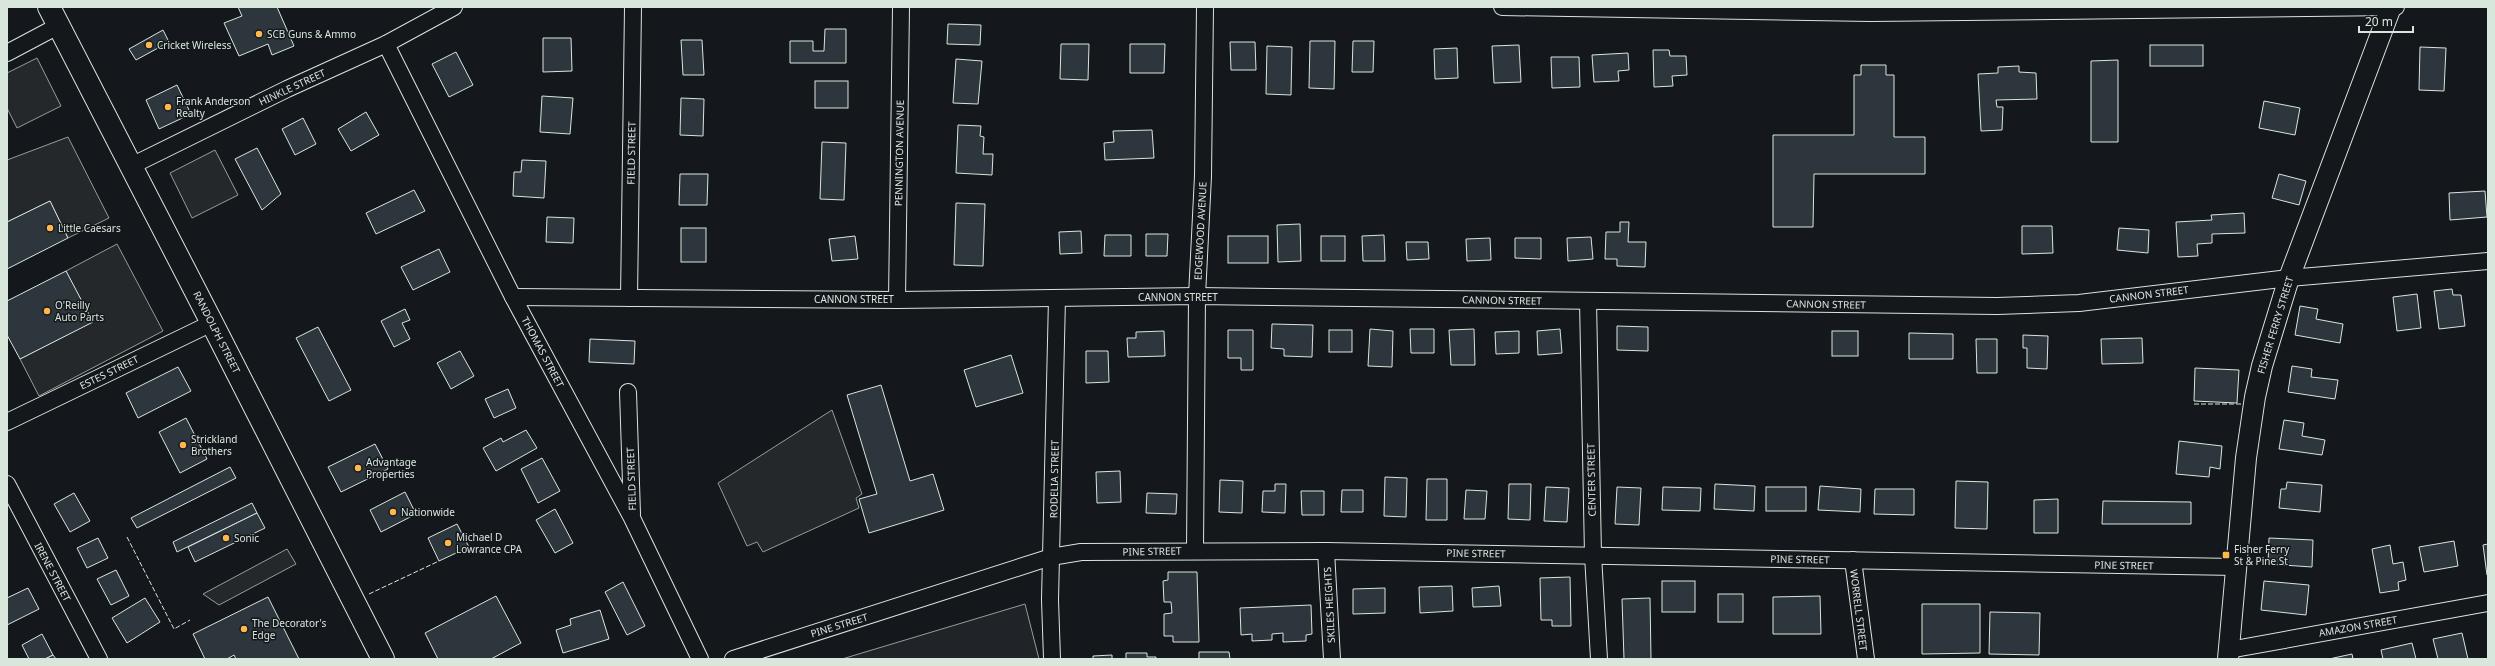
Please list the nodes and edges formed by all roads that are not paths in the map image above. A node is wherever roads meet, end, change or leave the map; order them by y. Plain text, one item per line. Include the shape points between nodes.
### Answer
1 (48, 7) edge
2 (454, 7) edge
3 (633, 7) edge
4 (901, 7) edge
5 (1205, 7) edge
6 (1502, 7) edge
7 (2392, 7) edge
8 (1590, 8) edge
9 (2139, 9) edge
10 (1871, 10) edge
11 (58, 26) junction
12 (386, 44) junction
13 (7, 53) edge
14 (130, 166) junction
15 (2488, 261) edge
16 (2289, 278) junction
17 (1197, 296) junction
18 (513, 297) junction
19 (629, 298) junction
20 (1057, 298) junction
21 (897, 300) junction
22 (1588, 301) junction
23 (212, 323) junction
24 (628, 392) dead end
25 (7, 422) edge
26 (7, 484) edge
27 (632, 518) junction
28 (1195, 550) junction
29 (1326, 551) junction
30 (1592, 555) junction
31 (1051, 557) junction
32 (1853, 560) junction
33 (2236, 567) junction
34 (2488, 603) edge
35 (2228, 654) edge
36 (99, 659) edge
37 (383, 659) edge
38 (700, 659) edge
39 (733, 659) edge
40 (1052, 659) edge
41 (1332, 659) edge
42 (1599, 659) edge
43 (1866, 659) edge

1 - 11 main road, RANDOLPH STREET
2 - 12 street, HINKLE STREET
3 - 19 street, FIELD STREET
4 - 21 street, PENNINGTON AVENUE
5 - 17 street, EDGEWOOD AVENUE via 1203,176
6 - 8 street
7 - 9 street
7 - 16 street, FISHER FERRY STREET
8 - 10 street
9 - 10 street
11 - 13 street
11 - 14 main road, RANDOLPH STREET
12 - 14 street, HINKLE STREET via 288,88
12 - 18 street, THOMAS STREET
14 - 23 main road, RANDOLPH STREET
15 - 16 street, CANNON STREET
16 - 22 street, CANNON STREET via 2079,302 2000,306
16 - 33 street, FISHER FERRY STREET via 2254,397
17 - 20 street, CANNON STREET
17 - 22 street, CANNON STREET
17 - 28 street, EDGEWOOD AVENUE
18 - 19 street, CANNON STREET
18 - 27 street, THOMAS STREET
19 - 21 street, CANNON STREET
20 - 21 street, CANNON STREET
20 - 31 street, RODELIA STREET
22 - 30 street, CENTER STREET
23 - 25 street, ESTES STREET
23 - 37 main road, RANDOLPH STREET
24 - 27 street, FIELD STREET
26 - 36 street, IRENE STREET
27 - 38 street, THOMAS STREET
28 - 29 street, PINE STREET
28 - 31 street, PINE STREET via 1081,552
29 - 30 street, PINE STREET
29 - 41 street, SKILES HEIGHTS
30 - 32 street, PINE STREET
30 - 42 street, CENTER STREET
31 - 39 street, PINE STREET
31 - 40 street, RODELIA STREET
32 - 33 street, PINE STREET
32 - 43 street, WORRELL STREET
33 - 35 street, FISHER FERRY STREET
34 - 35 street, AMAZON STREET

